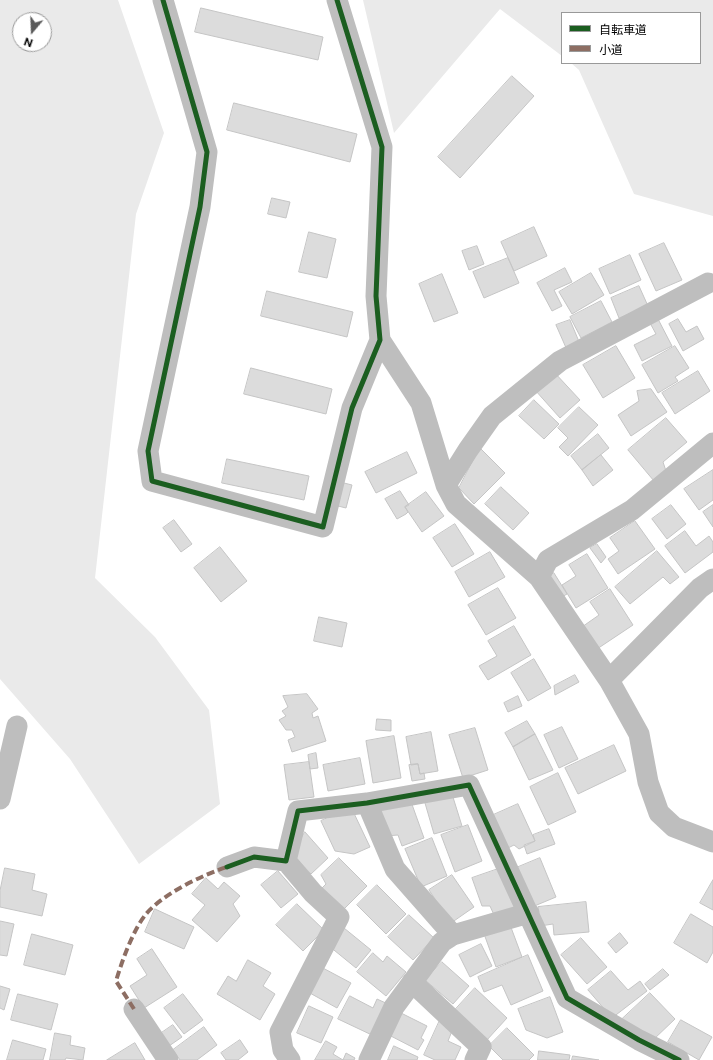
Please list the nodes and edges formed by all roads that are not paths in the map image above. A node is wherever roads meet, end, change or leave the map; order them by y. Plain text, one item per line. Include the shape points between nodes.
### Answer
1 (163, 0) edge
2 (336, 0) edge
3 (708, 283) dead end
4 (380, 340) junction
5 (713, 443) edge
6 (446, 485) junction
7 (539, 577) junction
8 (713, 579) edge
9 (609, 680) junction
10 (17, 726) dead end
11 (0, 795) edge
12 (367, 803) junction
13 (713, 842) edge
14 (286, 861) junction
15 (227, 867) dead end
16 (529, 913) junction
17 (453, 935) junction
18 (412, 982) junction
19 (134, 1009) dead end
20 (168, 1060) edge
21 (290, 1060) edge
22 (369, 1060) edge
23 (475, 1060) edge
24 (679, 1060) edge

1 - 4 street via 207,152 200,207 148,451 152,481 323,527 352,408
2 - 4 street via 382,147 376,296
3 - 6 street via 560,361 492,416
4 - 6 street via 421,403
5 - 7 street via 632,510 548,560
6 - 7 street via 456,504
7 - 9 street
8 - 9 street via 700,588
9 - 13 street via 639,734 648,782 659,813 674,827
10 - 11 street
12 - 14 street via 298,811
12 - 16 street via 470,785
12 - 17 street via 395,869
14 - 15 street via 254,857
14 - 21 street via 313,893 339,917 280,1032 283,1050
16 - 17 street
16 - 24 street via 567,998
17 - 18 street via 442,942
18 - 22 street via 394,1007
18 - 23 street via 481,1047
19 - 20 street

